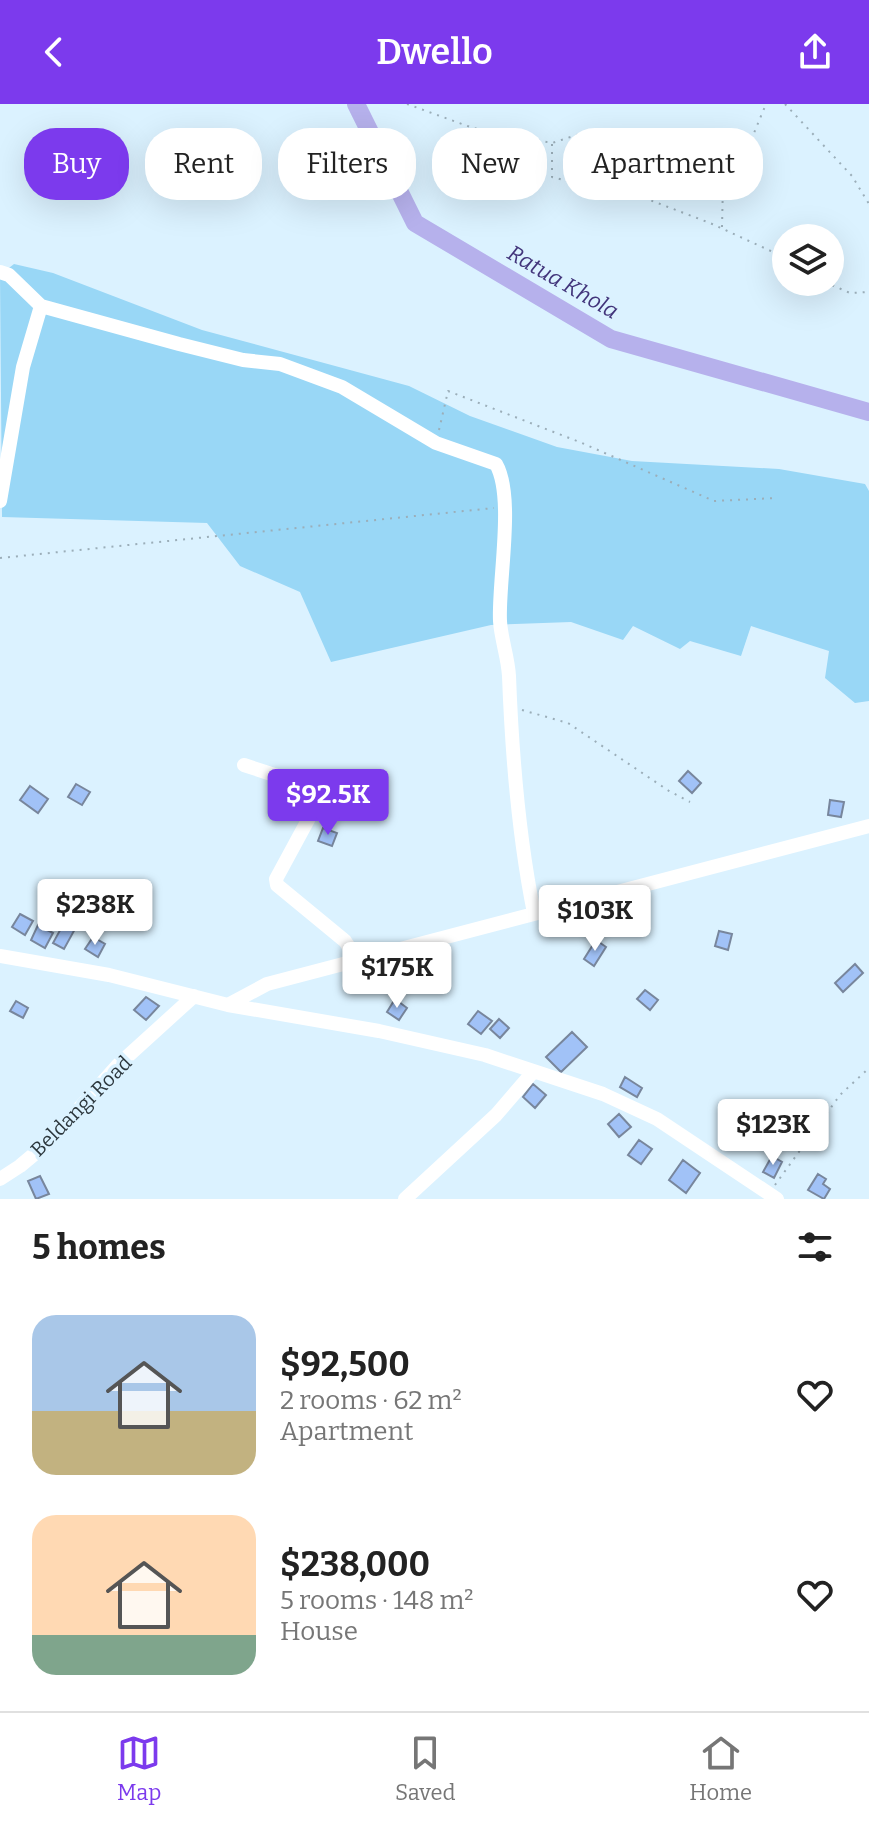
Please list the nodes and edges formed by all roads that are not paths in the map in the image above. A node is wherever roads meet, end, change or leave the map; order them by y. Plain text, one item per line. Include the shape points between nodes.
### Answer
1 (0, 272) edge
2 (41, 306) junction
3 (0, 501) edge
4 (244, 765) dead end
5 (869, 826) edge
6 (534, 913) junction
7 (0, 956) edge
8 (358, 961) junction
9 (194, 996) junction
10 (228, 1005) junction
11 (533, 1072) junction
12 (0, 1179) edge
13 (773, 1196) edge
14 (405, 1199) edge

1 - 2 street
2 - 3 street via 23,367
2 - 6 street via 205,351 280,364 342,387 436,443 496,464 503,507 500,623 509,673 521,849
4 - 8 street via 317,789 315,807 277,885 345,941
5 - 6 street
6 - 8 street
7 - 9 street
8 - 10 street via 267,984
9 - 10 street
9 - 12 street, Beldangi Road via 118,1065 50,1141
10 - 11 street via 379,1031 485,1055
11 - 13 street via 603,1094 657,1119
11 - 14 street via 496,1115

